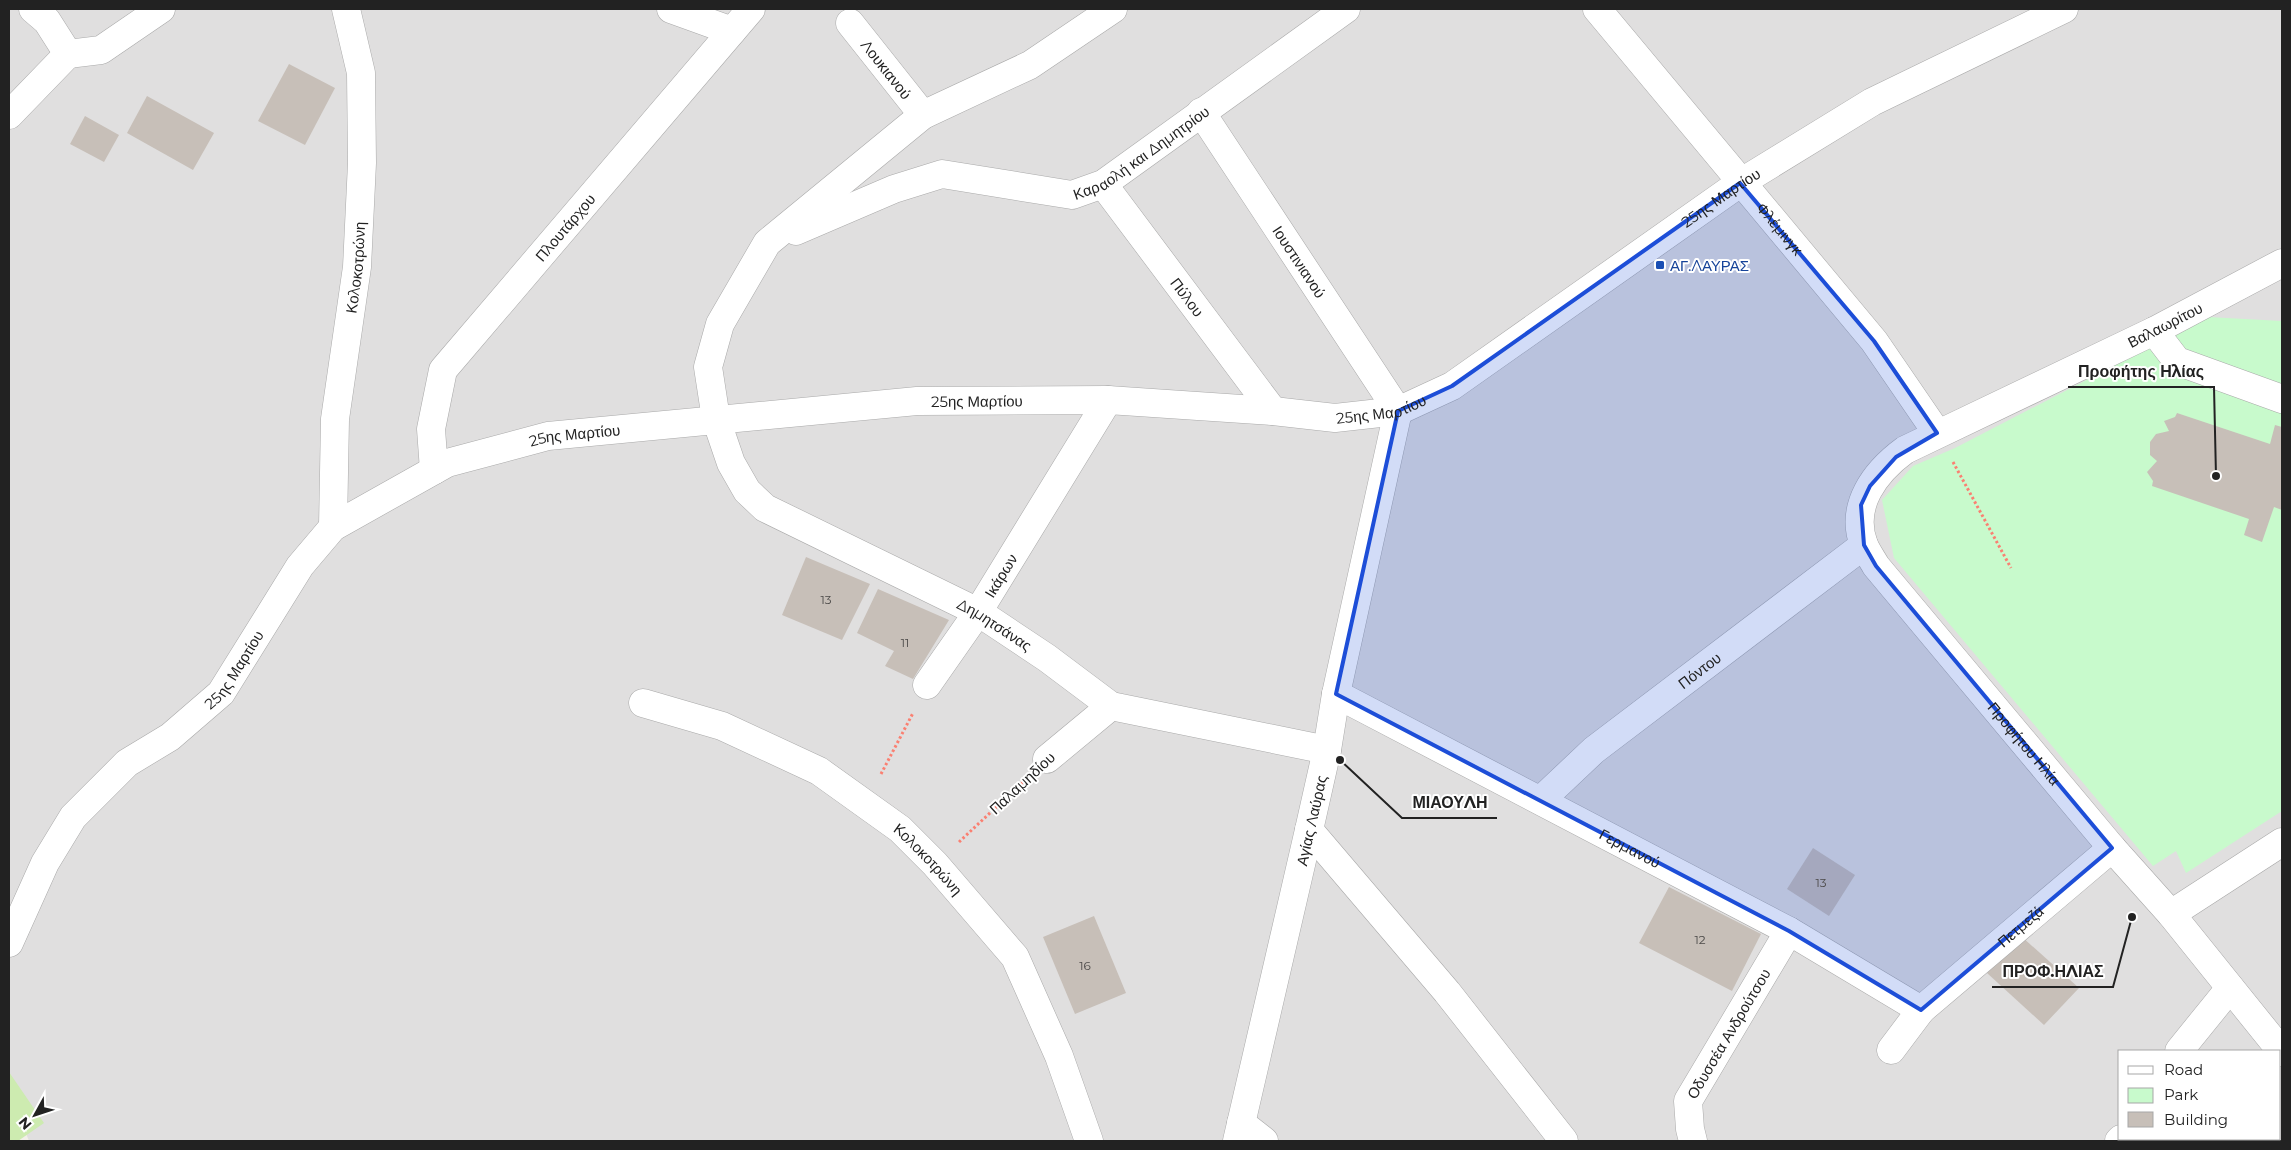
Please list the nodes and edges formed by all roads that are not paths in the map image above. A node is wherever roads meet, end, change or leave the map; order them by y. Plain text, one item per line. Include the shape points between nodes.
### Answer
1 (33, 9) edge
2 (161, 9) edge
3 (346, 9) edge
4 (671, 9) edge
5 (751, 9) edge
6 (1113, 9) edge
7 (1346, 9) edge
8 (1597, 9) edge
9 (2064, 9) edge
10 (850, 23) dead end
11 (732, 31) junction
12 (68, 54) junction
13 (1201, 112) junction
14 (9, 115) edge
15 (922, 115) junction
16 (1740, 183) junction
17 (1103, 184) junction
18 (767, 243) junction
19 (2282, 263) edge
20 (2154, 332) junction
21 (2282, 399) edge
22 (1108, 400) junction
23 (1273, 411) junction
24 (1398, 411) junction
25 (716, 419) junction
26 (1937, 433) junction
27 (434, 470) junction
28 (333, 527) junction
29 (1864, 545) junction
30 (978, 612) junction
31 (927, 685) road end
32 (1336, 694) junction
33 (643, 702) dead end
34 (1111, 706) junction
35 (1327, 750) junction
36 (1047, 759) road end
37 (1541, 800) junction
38 (1309, 830) junction
39 (2282, 842) edge
40 (2112, 848) junction
41 (2171, 914) junction
42 (1789, 931) junction
43 (9, 943) edge
44 (2230, 988) junction
45 (1921, 1010) junction
46 (1892, 1050) dead end
47 (2180, 1050) edge
48 (2280, 1050) edge
49 (1239, 1132) edge
50 (1089, 1141) edge
51 (1264, 1141) edge
52 (1564, 1141) edge
53 (1693, 1141) edge

1 - 12 street via 47,20
2 - 12 street via 101,50
3 - 28 street, Κολοκοτρώνη via 361,73 362,163 357,267 335,419
4 - 11 street
5 - 11 street, Πλουτάρχου
6 - 15 street via 1030,64
7 - 13 street, Καραολή και Δημητρίου
8 - 16 street, Φλέμινγκ
9 - 16 street, 25ης Μαρτίου via 1872,102
10 - 15 street, Λουκιανού
11 - 27 street, Πλουτάρχου via 443,370 431,429
12 - 14 street
13 - 17 street, Καραολή και Δημητρίου
13 - 24 street, Ιουστινιανού
15 - 18 street
16 - 24 street, 25ης Μαρτίου via 1452,386
16 - 26 street, Φλέμινγκ via 1874,341
17 - 18 street, Καραολή και Δημητρίου via 1072,195 942,174 894,189
17 - 23 street, Πύλου
18 - 25 street via 720,324 708,367
19 - 20 street, Βαλαωρίτου
20 - 21 street via 2177,361
20 - 26 street, Βαλαωρίτου
22 - 23 street, 25ης Μαρτίου
22 - 25 street, 25ης Μαρτίου via 917,401
22 - 30 street, Ικάρων
23 - 24 street, 25ης Μαρτίου via 1335,418
24 - 32 street, Αγίας Λαύρας
25 - 27 street, 25ης Μαρτίου via 548,436 447,463
25 - 30 street, Δημητσάνας via 731,463 747,491 765,508
26 - 29 street, Προφήτου Ηλία via 1896,457 1870,486 1861,505
27 - 28 street, 25ης Μαρτίου
28 - 43 street, 25ης Μαρτίου via 300,566 221,693 170,737 127,763 73,817 45,863
29 - 37 street, Πόντου via 1594,750
29 - 40 street, Προφήτου Ηλία via 1876,566
30 - 31 street, Ικάρων
30 - 34 street, Δημητσάνας
32 - 35 street, Αγίας Λαύρας
32 - 37 street, Γερμανού
33 - 50 street, Κολοκοτρώνη via 722,726 819,771 900,828 1015,957 1059,1056
34 - 35 street, Δημητσάνας
34 - 36 street, Παλαμηδίου
35 - 38 street, Αγίας Λαύρας
37 - 42 street, Γερμανού
38 - 49 street, Αγίας Λαύρας
38 - 52 street via 1446,992
39 - 41 street
40 - 41 street, Προφήτου Ηλία
40 - 45 street, Πετμεζά
41 - 44 street, Προφήτου Ηλία
42 - 45 street, Γερμανού
42 - 53 street, Οδυσσέα Ανδρούτσου via 1688,1101
44 - 47 street
44 - 48 street, Προφήτου Ηλία
45 - 46 street, Πετμεζά
49 - 51 street

